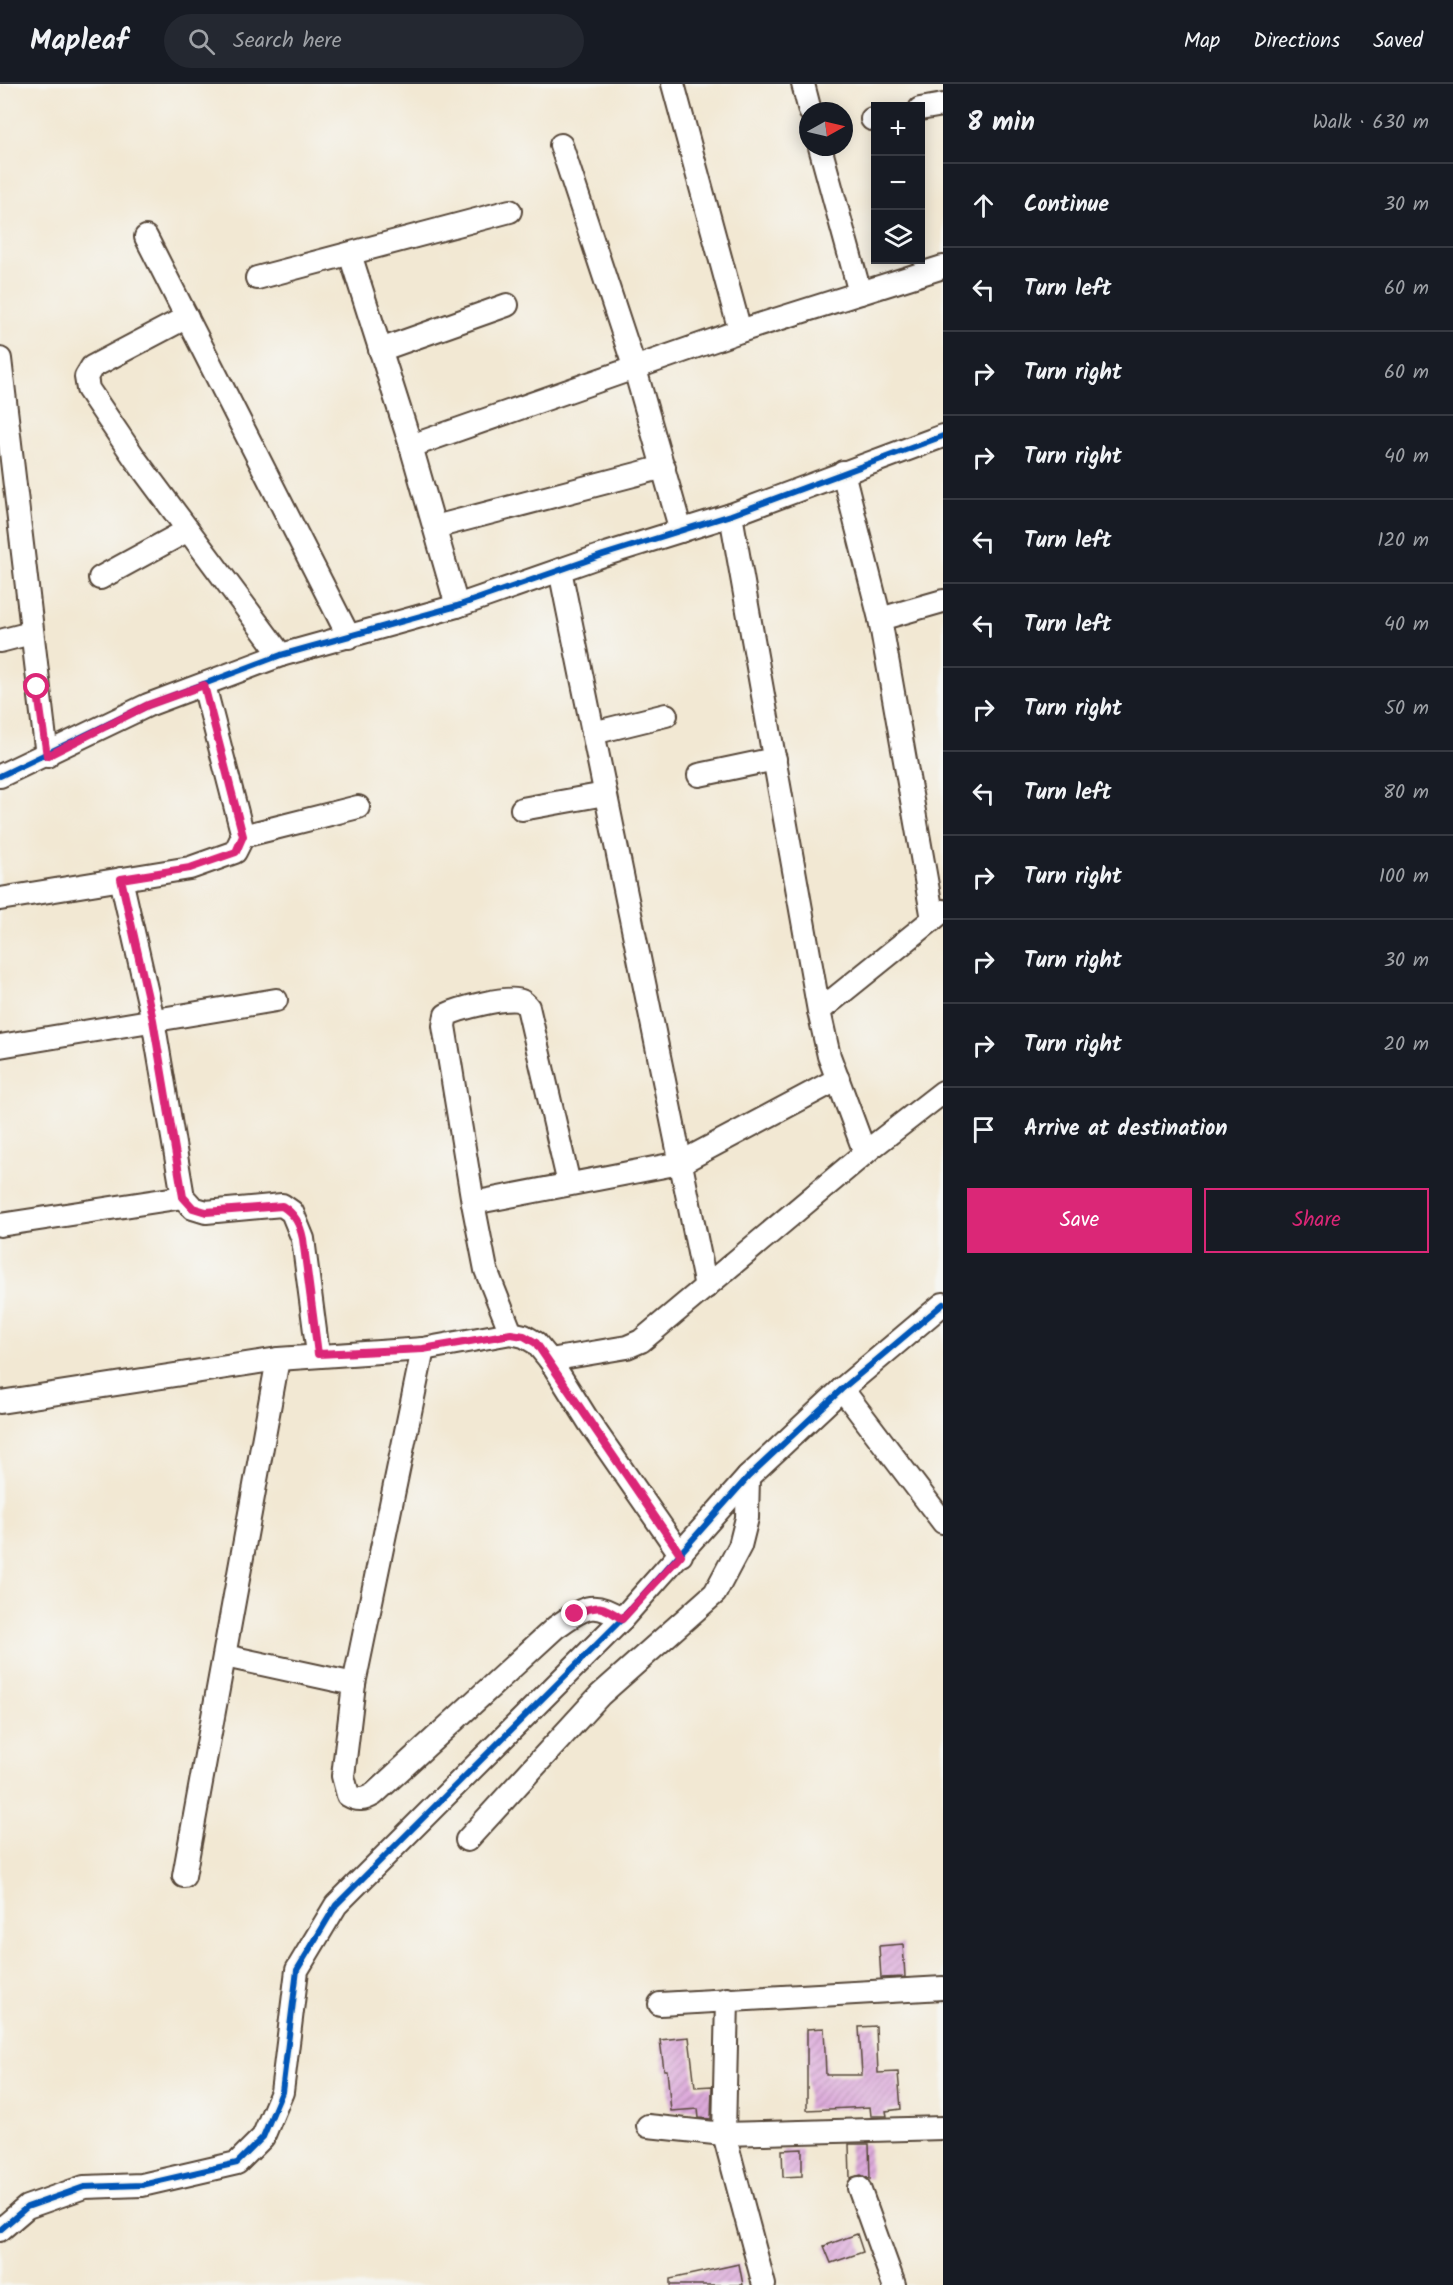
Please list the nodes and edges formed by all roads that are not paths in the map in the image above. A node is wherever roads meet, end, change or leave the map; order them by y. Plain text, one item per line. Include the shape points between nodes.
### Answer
1 (674, 84) edge
2 (803, 84) edge
3 (808, 102) edge
4 (943, 105) edge
5 (925, 108) edge
6 (561, 146) dead end
7 (822, 156) edge
8 (510, 211) dead end
9 (146, 237) dead end
10 (350, 254) junction
11 (943, 267) edge
12 (257, 278) dead end
13 (860, 293) junction
14 (507, 305) dead end
15 (187, 318) junction
16 (740, 331) junction
17 (380, 350) junction
18 (0, 359) edge
19 (635, 369) junction
20 (943, 436) edge
21 (411, 446) junction
22 (664, 467) junction
23 (843, 472) junction
24 (732, 515) junction
25 (435, 527) junction
26 (188, 530) junction
27 (681, 531) junction
28 (560, 570) junction
29 (100, 578) dead end
30 (943, 601) edge
31 (457, 606) junction
32 (880, 619) junction
33 (31, 633) junction
34 (349, 637) junction
35 (0, 641) edge
36 (281, 656) junction
37 (204, 685) junction
38 (666, 715) dead end
39 (593, 733) junction
40 (47, 756) junction
41 (775, 759) junction
42 (699, 775) dead end
43 (0, 776) edge
44 (605, 794) junction
45 (358, 807) dead end
46 (522, 809) dead end
47 (243, 836) junction
48 (121, 879) junction
49 (0, 899) edge
50 (938, 915) edge
51 (276, 1000) dead end
52 (819, 1011) junction
53 (153, 1020) junction
54 (0, 1046) edge
55 (838, 1079) junction
56 (943, 1092) edge
57 (865, 1153) junction
58 (680, 1163) junction
59 (569, 1184) junction
60 (183, 1197) junction
61 (473, 1203) junction
62 (0, 1225) edge
63 (706, 1287) junction
64 (943, 1304) edge
65 (511, 1334) junction
66 (423, 1349) junction
67 (318, 1354) junction
68 (279, 1359) junction
69 (550, 1360) junction
70 (842, 1389) junction
71 (0, 1402) edge
72 (748, 1477) junction
73 (935, 1493) edge
74 (943, 1522) edge
75 (681, 1555) junction
76 (622, 1619) junction
77 (225, 1656) junction
78 (354, 1684) junction
79 (467, 1840) dead end
80 (184, 1876) dead end
81 (943, 1988) edge
82 (727, 1999) junction
83 (660, 2004) dead end
84 (648, 2126) dead end
85 (943, 2128) edge
86 (724, 2134) junction
87 (859, 2188) dead end
88 (0, 2230) edge
89 (764, 2285) edge
90 (894, 2285) edge

1 - 16 street
2 - 3 street
4 - 5 street
6 - 19 street
7 - 13 street
8 - 10 street
9 - 15 street
10 - 12 street
10 - 17 street
11 - 13 street
13 - 16 street
14 - 17 street
15 - 26 street via 92,367 86,377 88,389 101,410
15 - 34 street
16 - 19 street
17 - 21 street
18 - 33 street
19 - 21 street
19 - 22 street
20 - 23 street
21 - 25 street
22 - 25 street
22 - 27 street
23 - 24 street
23 - 32 street
24 - 27 street
24 - 41 street
25 - 31 street
26 - 29 street
26 - 36 street
27 - 28 street
28 - 31 street
28 - 39 street
30 - 32 street
31 - 34 street
32 - 50 street
33 - 35 street
33 - 40 street
34 - 36 street
36 - 37 street
37 - 40 street via 148,705
37 - 47 street
38 - 39 street
39 - 44 street
40 - 43 street
41 - 42 street
41 - 52 street
44 - 46 street
44 - 58 street
45 - 47 street
47 - 48 street via 236,852 190,868
48 - 49 street
48 - 53 street
50 - 52 street
51 - 53 street
52 - 55 street
53 - 54 street
53 - 60 street
55 - 57 street
55 - 58 street
56 - 57 street
57 - 63 street
58 - 59 street
58 - 63 street
59 - 61 street
59 - 61 street via 528,1007 520,1000 508,1000 456,1010 446,1015 444,1026
60 - 62 street
60 - 67 street via 193,1208 206,1212 282,1206 292,1212 303,1239
61 - 65 street via 486,1270
63 - 69 street via 641,1341 627,1347
64 - 70 street
65 - 66 street
65 - 69 street via 536,1343
66 - 67 street
66 - 78 street
67 - 68 street
68 - 71 street
68 - 77 street
69 - 75 street
70 - 72 street
70 - 73 street
72 - 75 street
72 - 79 street via 747,1518 740,1546 715,1593 600,1695
73 - 74 street
75 - 76 street
76 - 78 street via 604,1607 595,1606 575,1614 374,1794 356,1800 348,1795 343,1776
76 - 88 street via 336,1905 297,1971 282,2092 262,2137 237,2163 142,2185 84,2187 27,2207
77 - 78 street
77 - 80 street
81 - 82 street
82 - 83 street
82 - 86 street
84 - 86 street
85 - 86 street
86 - 89 street
87 - 90 street

